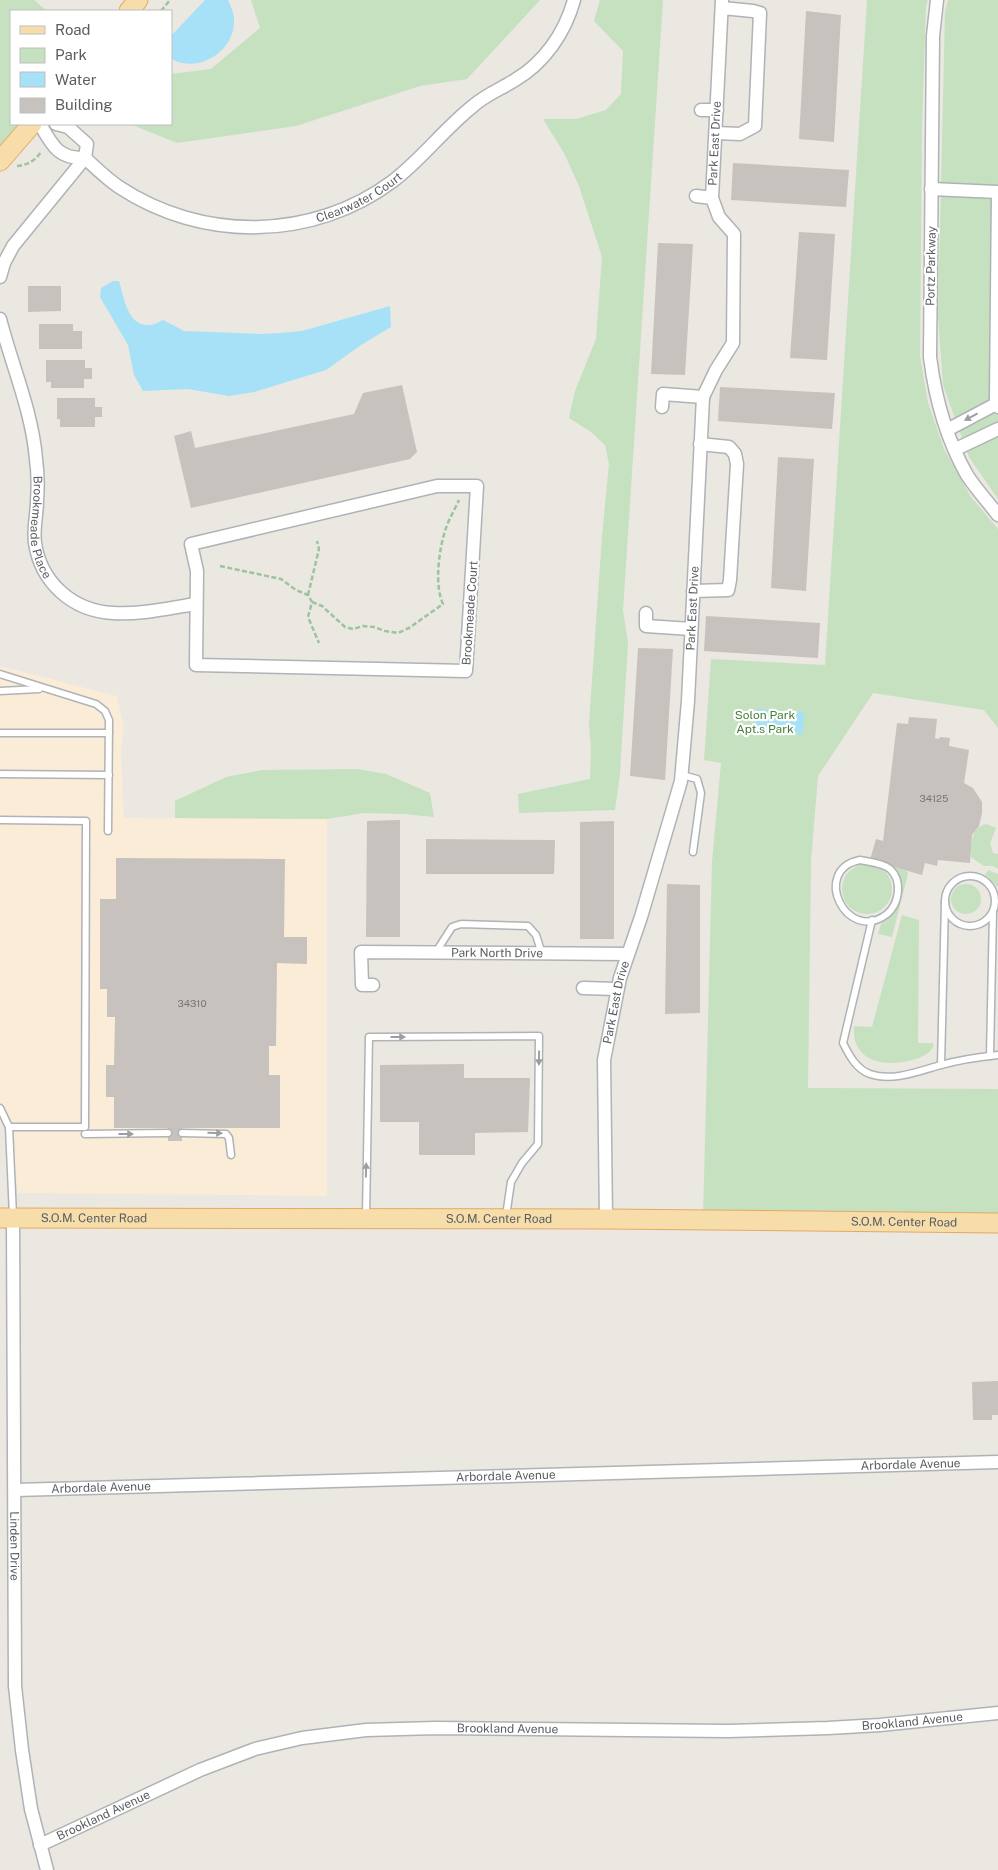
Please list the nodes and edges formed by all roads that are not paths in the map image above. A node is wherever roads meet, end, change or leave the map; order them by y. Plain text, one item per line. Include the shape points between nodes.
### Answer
1 (138, 0) edge
2 (574, 0) edge
3 (937, 0) edge
4 (722, 4) edge
5 (130, 10) edge
6 (701, 110) dead end
7 (717, 110) junction
8 (31, 125) edge
9 (41, 125) edge
10 (60, 125) edge
11 (716, 134) junction
12 (85, 158) junction
13 (7, 164) edge
14 (931, 189) junction
15 (998, 193) edge
16 (696, 196) dead end
17 (712, 198) junction
18 (0, 277) edge
19 (0, 319) edge
20 (703, 397) junction
21 (997, 405) edge
22 (662, 407) dead end
23 (998, 429) edge
24 (947, 430) junction
25 (700, 444) junction
26 (956, 449) junction
27 (998, 515) edge
28 (693, 591) junction
29 (196, 604) junction
30 (646, 613) dead end
31 (691, 629) junction
32 (0, 674) edge
33 (45, 689) junction
34 (0, 690) edge
35 (0, 733) edge
36 (109, 733) junction
37 (0, 774) edge
38 (108, 775) junction
39 (682, 775) junction
40 (0, 820) edge
41 (108, 832) dead end
42 (693, 852) dead end
43 (945, 902) junction
44 (995, 909) edge
45 (872, 920) junction
46 (436, 953) junction
47 (542, 954) junction
48 (628, 954) junction
49 (373, 985) dead end
50 (584, 988) dead end
51 (617, 989) junction
52 (998, 1055) edge
53 (990, 1056) junction
54 (941, 1066) junction
55 (0, 1108) edge
56 (9, 1127) junction
57 (168, 1133) dead end
58 (182, 1133) dead end
59 (85, 1134) dead end
60 (230, 1155) dead end
61 (7, 1218) edge
62 (366, 1219) junction
63 (506, 1219) junction
64 (606, 1219) junction
65 (998, 1223) edge
66 (998, 1462) edge
67 (15, 1490) junction
68 (998, 1713) edge
69 (40, 1845) junction
70 (46, 1870) edge

1 - 5 main road
2 - 12 street, Clearwater Court via 570,15 556,40 539,62 524,75 477,102 392,182 346,209 291,225 265,228 219,226 173,214 132,195
3 - 14 street, Portz Parkway via 933,36
4 - 7 street, Park East Drive
4 - 11 street via 760,13 754,126 740,134
6 - 7 street
7 - 11 street, Park East Drive
8 - 13 main road
9 - 12 street, Clearwater Court via 52,145 71,158
10 - 12 street via 68,127 87,144
11 - 17 street, Park East Drive
12 - 18 street via 13,246
14 - 15 street
14 - 24 street, Portz Parkway via 930,357 934,388
15 - 21 street
16 - 17 street
17 - 20 street, Park East Drive via 719,217 734,234 733,343
19 - 29 street, Brookmeade Place via 33,430 38,486 34,541 42,568 50,581 71,600 103,612 128,613
20 - 22 street via 663,394
20 - 25 street, Park East Drive
21 -> 24 street
23 - 26 street
24 - 26 street, Portz Parkway
25 - 28 street, Park East Drive
25 - 28 street via 729,448 735,454 737,464 728,590
26 - 27 street, Portz Parkway via 967,475
28 - 31 street, Park East Drive
29 - 29 street, Brookmeade Court via 196,571 191,544 437,486 477,486 466,671 196,665
30 - 31 street via 646,626
31 - 39 street, Park East Drive
32 - 33 lane
33 - 34 lane
33 - 36 lane via 96,704 105,711
35 - 36 lane
36 - 38 lane
37 - 38 lane
38 - 41 lane
39 - 42 lane via 697,779 701,793
39 - 48 street, Park East Drive
40 - 56 lane via 86,821 85,1127
43 - 44 lane via 955,922 965,926 976,926 986,921
43 - 44 lane via 951,884 959,878 978,877 992,889 996,898
43 - 54 lane
44 - 53 lane
45 - 45 lane via 848,915 837,898 838,877 852,862 860,860 882,865 896,877 898,887 894,906 887,914
45 - 54 lane via 843,1043 851,1058 870,1074 891,1077
46 - 47 street, Park North Drive
46 - 47 lane via 452,927 462,924 528,926 536,935
46 - 49 street, Park North Drive via 361,952 362,985
47 - 48 street, Park North Drive
48 - 51 street, Park East Drive
50 - 51 street
51 - 64 street, Park East Drive via 604,1060
52 - 53 lane
53 - 54 lane
55 - 56 lane
56 - 61 lane
59 -> 57 lane
58 -> 60 lane via 226,1134
61 - 62 main road, S.O.M. Center Road
61 - 67 street, Linden Drive
62 - 63 main road, S.O.M. Center Road
62 -> 63 lane via 369,1037 539,1036 538,1144 511,1182
63 - 64 main road, S.O.M. Center Road
64 - 65 main road, S.O.M. Center Road
66 - 67 street, Arbordale Avenue
67 - 69 street, Linden Drive via 15,1686 31,1809
68 - 69 street, Brookland Avenue via 828,1728 728,1731 436,1728 366,1730 302,1738 255,1750 200,1770
69 - 70 street, Linden Drive

